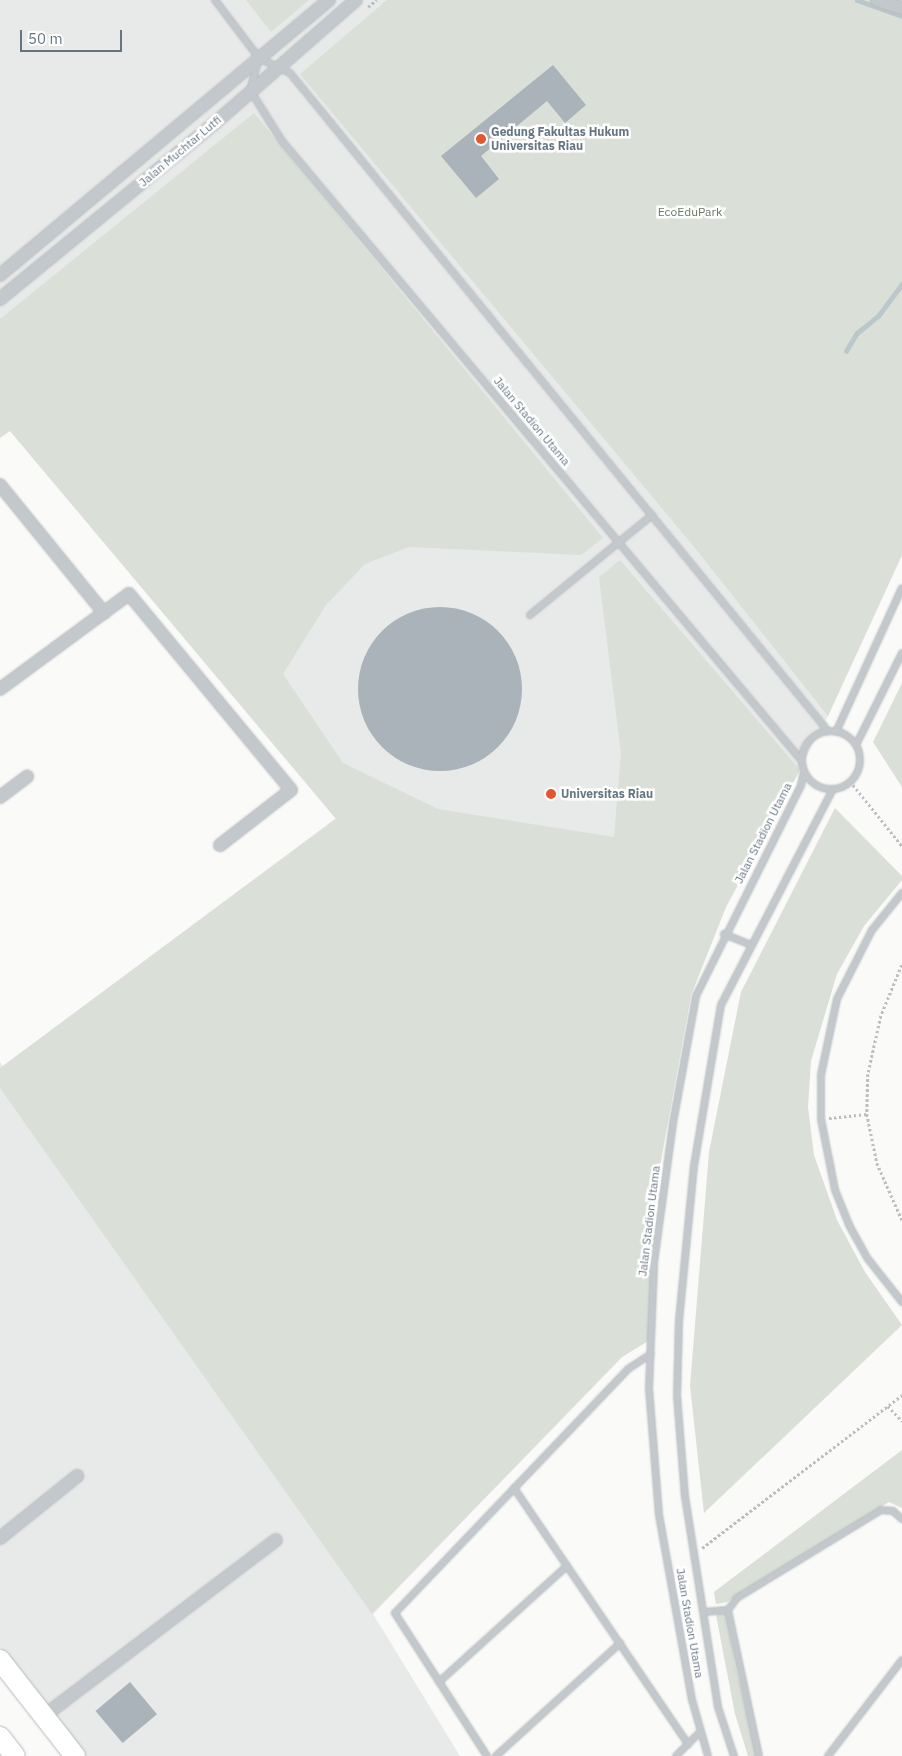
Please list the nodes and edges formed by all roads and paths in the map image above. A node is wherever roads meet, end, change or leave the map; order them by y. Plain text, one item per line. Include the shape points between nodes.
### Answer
1 (215, 0) edge
2 (329, 0) edge
3 (356, 0) edge
4 (877, 0) edge
5 (902, 8) edge
6 (259, 58) junction
7 (277, 67) junction
8 (250, 90) junction
9 (0, 275) edge
10 (0, 299) edge
11 (0, 485) edge
12 (652, 515) junction
13 (619, 542) junction
14 (902, 588) edge
15 (104, 613) junction
16 (530, 615) dead end
17 (902, 653) edge
18 (0, 689) edge
19 (828, 731) junction
20 (836, 732) junction
21 (856, 745) junction
22 (802, 761) junction
23 (804, 771) junction
24 (27, 777) dead end
25 (850, 782) junction
26 (833, 789) junction
27 (0, 797) edge
28 (220, 845) dead end
29 (902, 846) edge
30 (902, 894) edge
31 (724, 934) junction
32 (749, 944) junction
33 (902, 965) edge
34 (867, 1114) junction
35 (821, 1119) junction
36 (902, 1220) edge
37 (902, 1302) edge
38 (651, 1354) junction
39 (902, 1395) edge
40 (888, 1406) junction
41 (902, 1421) edge
42 (77, 1476) dead end
43 (514, 1488) junction
44 (902, 1518) edge
45 (0, 1538) edge
46 (276, 1540) dead end
47 (695, 1553) junction
48 (567, 1566) junction
49 (728, 1610) junction
50 (704, 1612) junction
51 (620, 1643) junction
52 (0, 1660) edge
53 (902, 1660) edge
54 (439, 1682) junction
55 (44, 1716) junction
56 (701, 1731) junction
57 (0, 1738) edge
58 (688, 1744) junction
59 (16, 1756) edge
60 (75, 1756) edge
61 (487, 1756) edge
62 (496, 1756) edge
63 (676, 1756) edge
64 (708, 1756) edge
65 (734, 1756) edge
66 (759, 1756) edge
67 (828, 1756) edge

1 - 6 lane
2 - 6 street, Jalan Muchtar Lutfi
3 - 7 street, Jalan Muchtar Lutfi
4 - 5 street
6 - 7 lane
6 - 8 lane
6 - 9 street, Jalan Muchtar Lutfi
7 - 8 street, Jalan Muchtar Lutfi
7 - 12 lane via 290,73
8 - 10 street, Jalan Muchtar Lutfi
8 - 13 lane, Jalan Stadion Utama via 282,141
11 - 15 street
12 - 13 lane
12 - 19 lane
13 - 16 lane
13 - 22 lane, Jalan Stadion Utama
14 - 20 lane
15 - 18 street
15 - 28 street via 129,594 291,790
17 - 21 lane
19 - 20 lane
19 - 22 lane via 808,743
20 - 21 lane
21 - 25 lane via 859,765
22 - 23 lane
23 - 26 lane via 815,785
23 - 31 lane, Jalan Stadion Utama via 801,785
24 - 27 street
25 - 26 lane
25 - 29 path
26 - 32 lane, Jalan Stadion Utama
30 - 35 lane via 872,930 837,999 822,1065
31 - 32 lane
31 - 38 lane, Jalan Stadion Utama via 696,996 673,1123 654,1262
32 - 47 lane, Jalan Stadion Utama via 721,1005 694,1166 679,1321 677,1396 685,1496
33 - 34 path via 880,1016 868,1074
34 - 35 path
34 - 36 path via 877,1163
35 - 37 lane via 835,1190 850,1225 868,1259
38 - 43 lane via 628,1369
38 - 56 lane, Jalan Stadion Utama via 649,1388 660,1515
39 - 40 path
40 - 41 path
40 - 47 path
42 - 45 street
43 - 48 lane
43 - 54 lane via 395,1613
44 - 49 lane via 881,1510 737,1598
46 - 55 street
47 - 50 lane, Jalan Stadion Utama
48 - 51 lane
48 - 54 lane
49 - 50 lane
49 - 66 lane
50 - 65 lane, Jalan Stadion Utama via 718,1707
51 - 58 lane
51 - 62 lane
52 - 55 main road
53 - 67 lane
54 - 61 lane
55 - 60 main road
56 - 58 lane
56 - 64 lane, Jalan Stadion Utama
57 - 59 main road
58 - 63 lane

